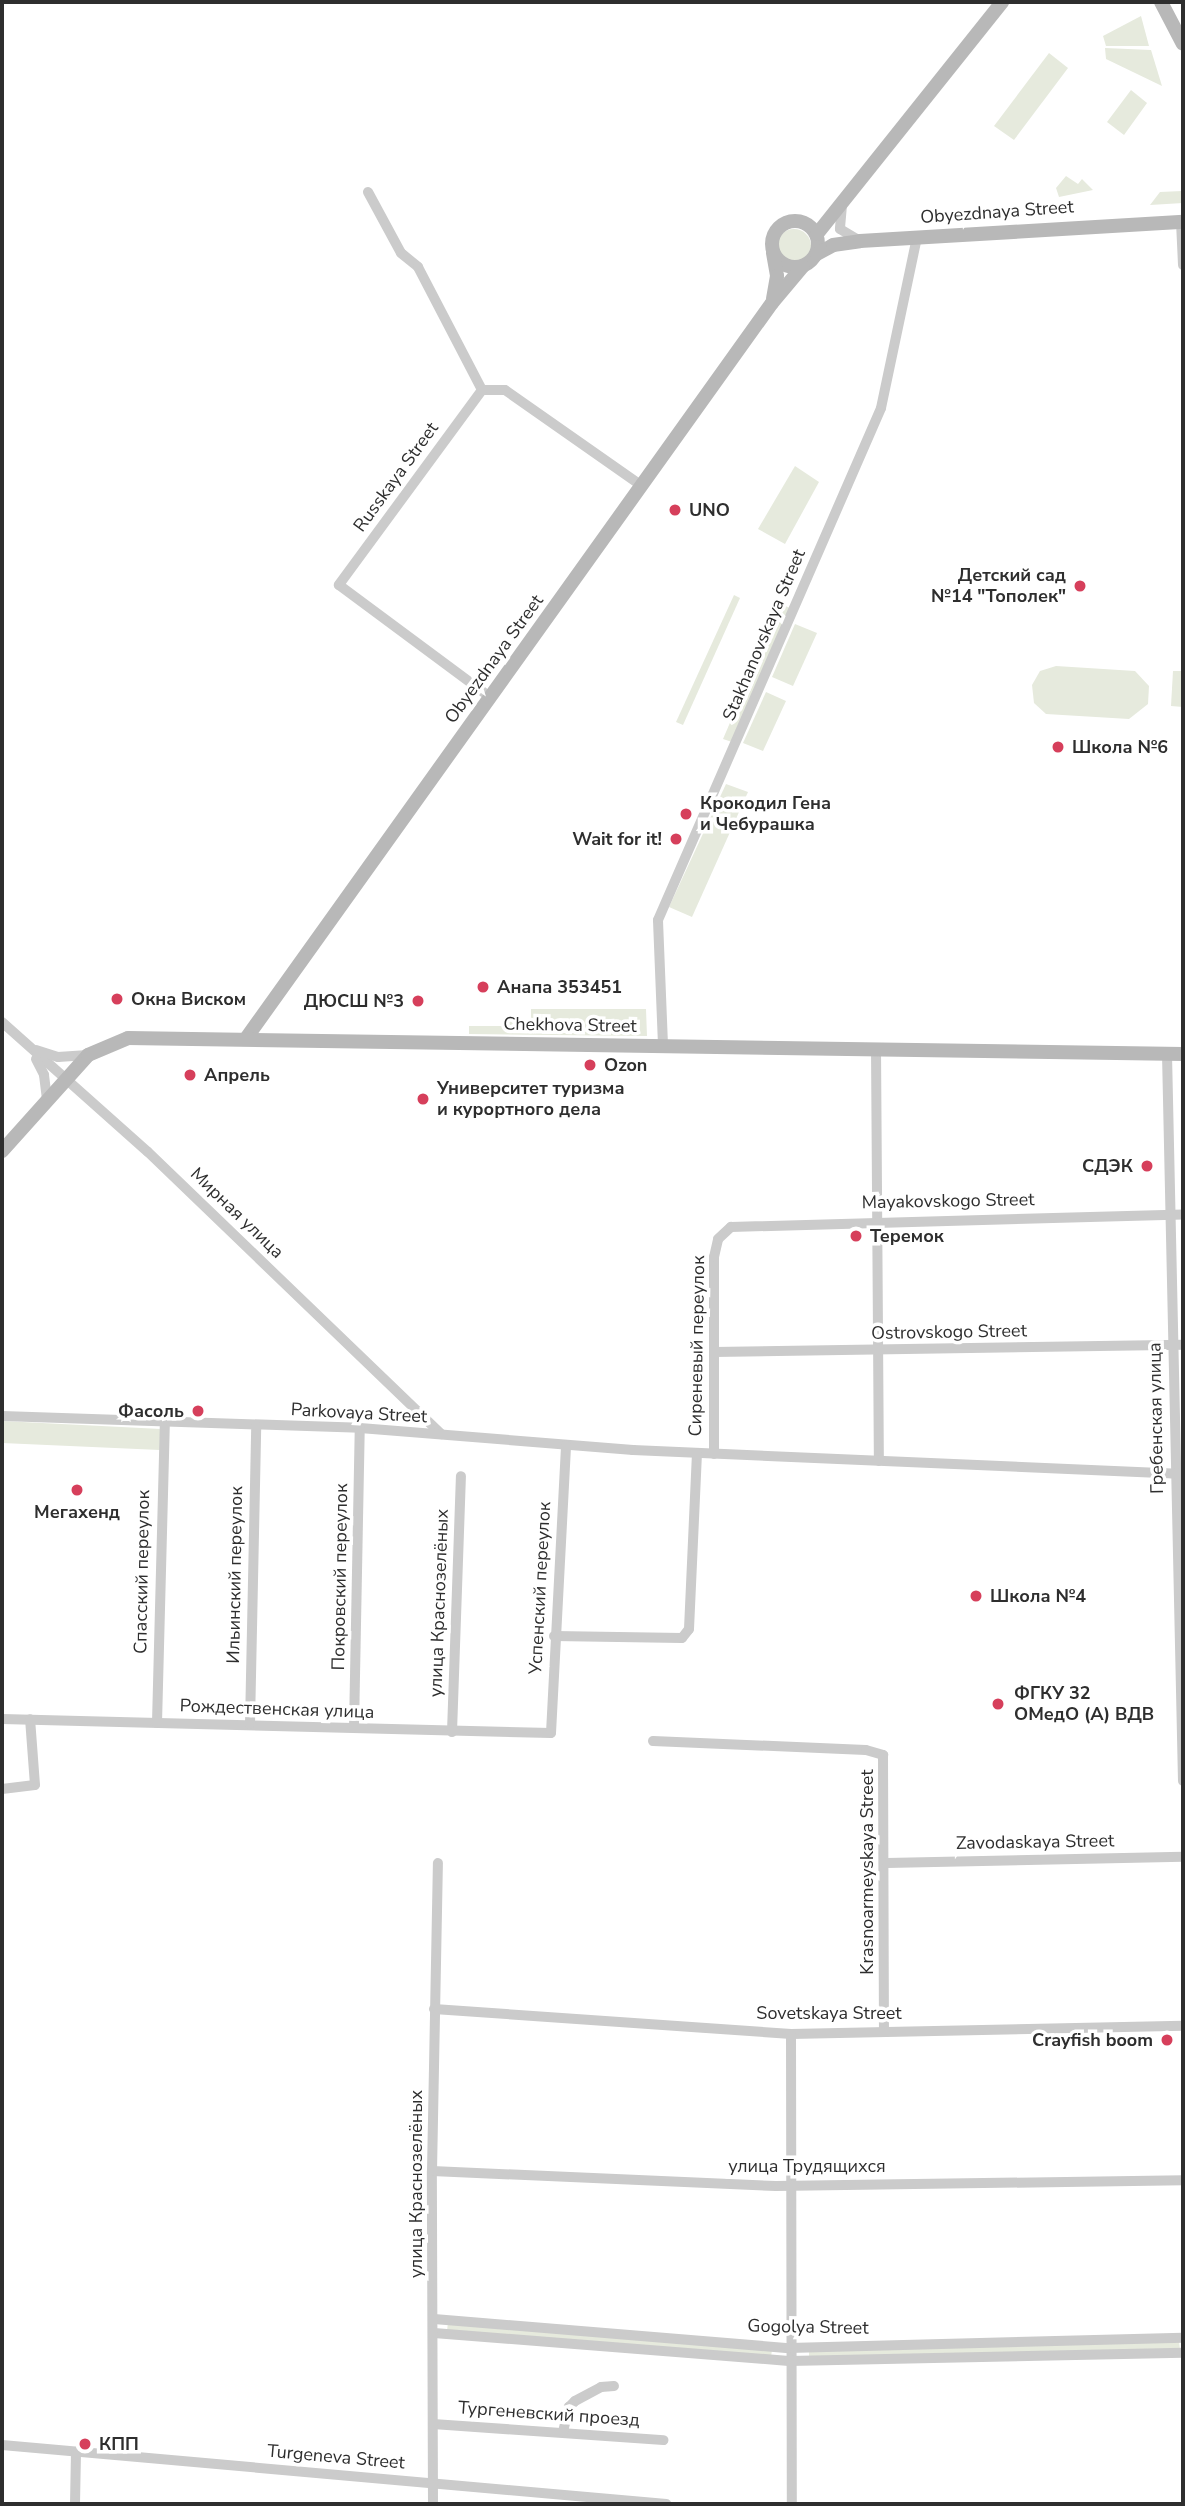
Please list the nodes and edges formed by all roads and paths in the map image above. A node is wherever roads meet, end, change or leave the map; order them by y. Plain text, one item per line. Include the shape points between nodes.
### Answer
1 (1002, 2) edge
2 (1161, 2) edge
3 (1183, 44) edge
4 (368, 192) dead end
5 (844, 200) junction
6 (1182, 222) edge
7 (817, 234) junction
8 (917, 237) junction
9 (860, 241) junction
10 (772, 251) junction
11 (817, 254) junction
12 (1183, 265) edge
13 (803, 266) junction
14 (772, 303) junction
15 (482, 390) junction
16 (642, 486) junction
17 (490, 697) junction
18 (2, 1022) edge
19 (247, 1037) junction
20 (663, 1045) junction
21 (29, 1047) junction
22 (876, 1048) junction
23 (1167, 1054) junction
24 (1183, 1054) edge
25 (88, 1055) junction
26 (65, 1079) junction
27 (47, 1100) junction
28 (2, 1150) edge
29 (1171, 1214) junction
30 (1183, 1214) edge
31 (877, 1220) junction
32 (718, 1238) joint
33 (1178, 1345) edge
34 (880, 1351) junction
35 (715, 1352) junction
36 (2, 1416) edge
37 (165, 1422) junction
38 (256, 1426) junction
39 (360, 1427) junction
40 (442, 1434) junction
41 (566, 1445) junction
42 (697, 1453) junction
43 (714, 1454) junction
44 (879, 1461) junction
45 (1179, 1474) edge
46 (461, 1476) dead end
47 (1181, 1630) edge
48 (554, 1636) junction
49 (2, 1719) edge
50 (30, 1719) junction
51 (157, 1723) junction
52 (250, 1724) junction
53 (354, 1728) junction
54 (452, 1732) junction
55 (551, 1733) joint
56 (653, 1741) dead end
57 (1183, 1781) edge
58 (2, 1789) edge
59 (1183, 1857) edge
60 (439, 1863) dead end
61 (887, 1863) junction
62 (434, 2009) junction
63 (1183, 2026) edge
64 (884, 2030) junction
65 (791, 2034) junction
66 (432, 2171) junction
67 (1183, 2180) edge
68 (790, 2186) junction
69 (433, 2319) junction
70 (434, 2333) junction
71 (1183, 2337) edge
72 (789, 2348) junction
73 (1183, 2353) edge
74 (789, 2361) junction
75 (614, 2386) dead end
76 (433, 2424) junction
77 (564, 2432) junction
78 (663, 2440) dead end
79 (2, 2445) edge
80 (76, 2453) junction
81 (433, 2483) junction
82 (75, 2504) edge
83 (433, 2504) edge
84 (666, 2504) edge
85 (792, 2504) edge

1 - 5 main road
2 - 3 main road
4 - 15 street via 401,253 418,267
5 - 7 main road
5 - 9 street via 837,222
6 - 8 main road, Obyezdnaya Street
6 - 12 street
7 - 10 main road via 806,223 785,222 772,238
7 - 11 main road
8 - 9 main road, Obyezdnaya Street
8 - 20 street, Stakhanovskaya Street via 881,408 658,920
9 - 11 main road, Obyezdnaya Street via 833,245
10 - 13 main road via 782,263
10 - 14 main road via 777,276
11 - 13 main road
13 - 14 main road, Obyezdnaya Street
14 - 16 main road, Obyezdnaya Street
15 - 16 street via 506,390
15 - 17 street, Russkaya Street via 339,585
16 - 17 main road, Obyezdnaya Street
17 - 19 main road, Obyezdnaya Street
18 - 21 street, Мирная улица
19 - 20 main road, Chekhova Street
19 - 25 main road, Chekhova Street via 128,1038
20 - 22 main road, Chekhova Street
21 - 25 street via 58,1056
21 - 26 street, Мирная улица
21 - 27 street via 44,1075
22 - 23 main road, Chekhova Street
22 - 31 street
23 - 24 main road, Chekhova Street
23 - 29 street, Гребенская улица
25 - 26 main road, Chekhova Street
26 - 27 main road, Chekhova Street
26 - 40 street, Мирная улица via 148,1152
27 - 28 main road, Chekhova Street
29 - 30 street, Mayakovskogo Street
29 - 31 street, Mayakovskogo Street
29 - 33 street, Гребенская улица
31 - 32 street, Mayakovskogo Street via 745,1223
31 - 34 street
32 - 35 street, Сиреневый переулок
33 - 34 street, Ostrovskogo Street
33 - 45 street, Гребенская улица
34 - 35 street, Ostrovskogo Street
34 - 44 street
35 - 43 street, Сиреневый переулок
36 - 37 street, Parkovaya Street
37 - 38 street, Parkovaya Street
37 - 51 street, Спасский переулок
38 - 39 street, Parkovaya Street
38 - 52 street, Ильинский переулок
39 - 40 street, Parkovaya Street
39 - 53 street, Покровский переулок
40 - 41 street, Parkovaya Street
41 - 42 street, Parkovaya Street
41 - 48 street, Успенский переулок
42 - 43 street, Parkovaya Street
42 - 48 street, Сиреневый переулок via 689,1629 682,1638
43 - 44 street, Parkovaya Street
44 - 45 street, Parkovaya Street
45 - 47 street, Гребенская улица
46 - 54 street, улица Краснозелёных
47 - 57 street, Гребенская улица
48 - 55 street, Успенский переулок
49 - 50 street, Рождественская улица
50 - 51 street, Рождественская улица
50 - 58 street via 35,1785
51 - 52 street, Рождественская улица
52 - 53 street, Рождественская улица
53 - 54 street, Рождественская улица
54 - 55 street, Рождественская улица
56 - 61 street, Krasnoarmeyskaya Street via 866,1750 883,1755
59 - 61 street, Zavodaskaya Street
60 - 62 street, улица Краснозелёных
61 - 64 street, Krasnoarmeyskaya Street
62 - 65 street, Sovetskaya Street
62 - 66 street, улица Краснозелёных
63 - 64 street, Sovetskaya Street
64 - 65 street, Sovetskaya Street
65 - 68 street
66 - 68 street, улица Трудящихся
66 - 69 street, улица Краснозелёных
67 - 68 street, улица Трудящихся
68 - 72 street
69 - 70 street, улица Краснозелёных
69 - 72 street, Gogolya Street
70 - 74 street, Gogolya Street
70 - 76 street, улица Краснозелёных
71 - 72 street, Gogolya Street
72 - 74 street
73 - 74 street, Gogolya Street
74 - 85 street
75 - 77 street via 601,2387 575,2401 569,2407
76 - 77 street, Тургеневский проезд
76 - 81 street, улица Краснозелёных
77 - 78 street, Тургеневский проезд
79 - 80 street, Turgeneva Street
80 - 81 street, Turgeneva Street
80 - 82 street
81 - 83 street, улица Краснозелёных
81 - 84 street, Turgeneva Street

